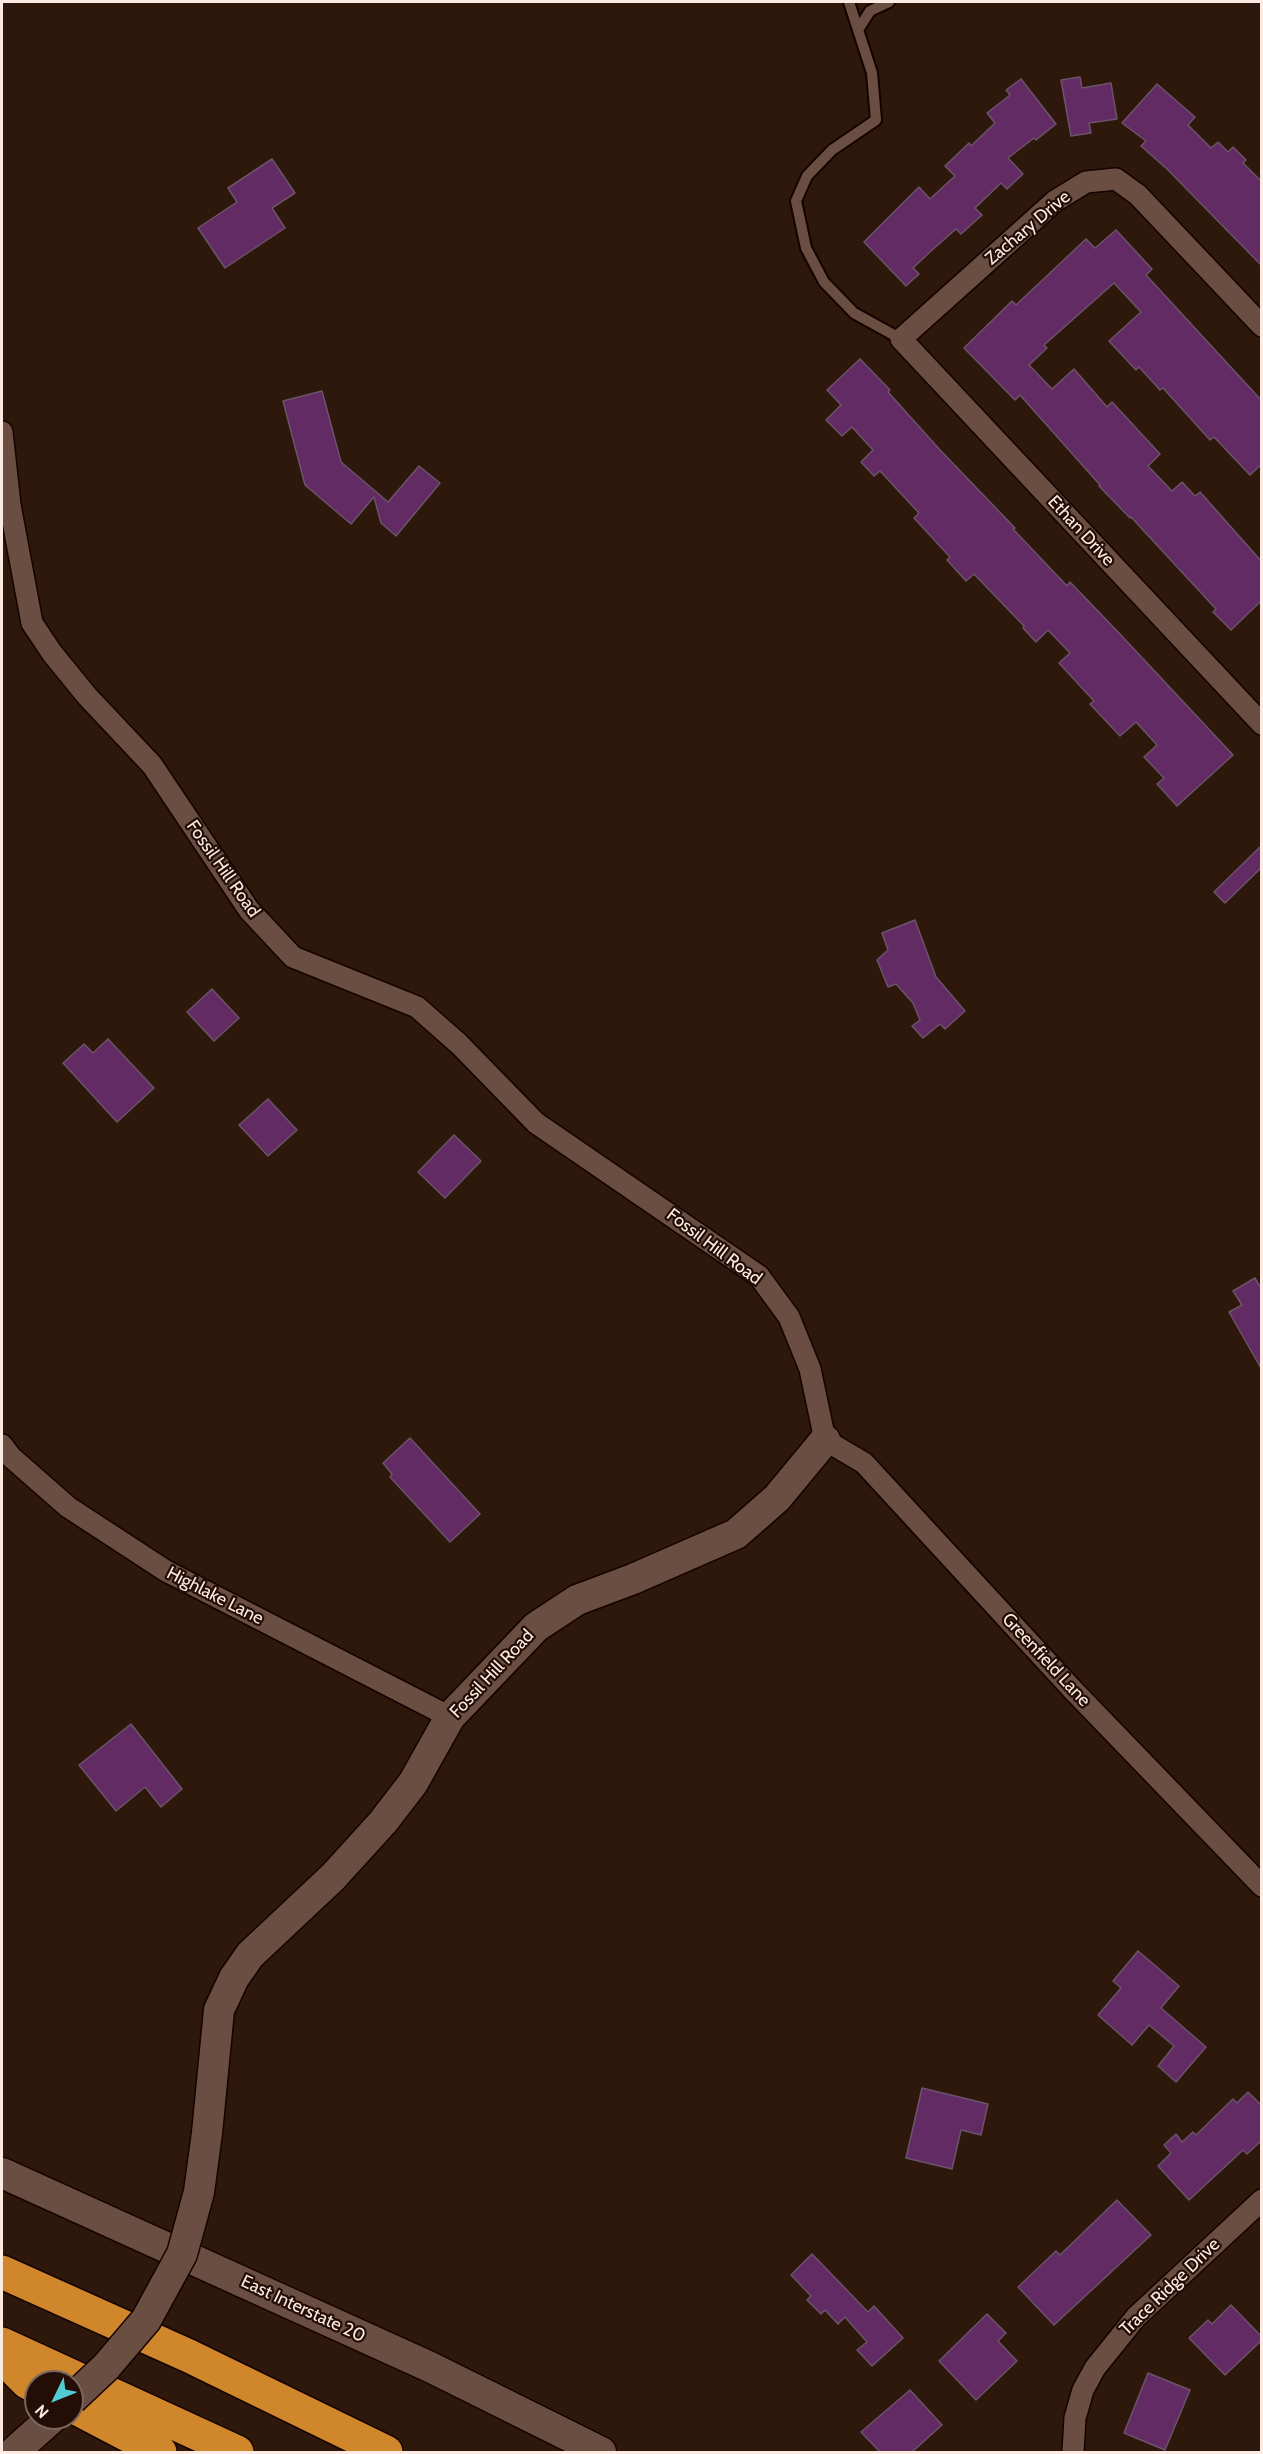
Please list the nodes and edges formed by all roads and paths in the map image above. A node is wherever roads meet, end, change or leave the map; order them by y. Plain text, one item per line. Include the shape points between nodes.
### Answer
1 (849, 2) edge
2 (889, 2) edge
3 (858, 30) junction
4 (1262, 326) edge
5 (901, 339) junction
6 (2, 432) edge
7 (1262, 724) edge
8 (825, 1440) junction
9 (2, 1445) edge
10 (450, 1716) junction
11 (1262, 1886) edge
12 (2, 2173) edge
13 (1262, 2200) edge
14 (183, 2254) junction
15 (2, 2272) edge
16 (2, 2344) edge
17 (2, 2357) edge
18 (24, 2379) edge
19 (84, 2388) edge
20 (84, 2412) edge
21 (39, 2430) edge
22 (14, 2452) edge
23 (160, 2452) edge
24 (237, 2452) edge
25 (386, 2452) edge
26 (602, 2452) edge
27 (1073, 2452) edge

1 - 3 lane
2 - 3 lane via 870,11
3 - 5 lane via 872,73 876,120 832,150 807,176 796,201 806,249 824,282 854,313
4 - 5 street, Zachary Drive via 1138,195 1116,179 1086,182 1055,201
5 - 7 street, Ethan Drive
6 - 8 street, Fossil Hill Road via 10,505 32,623 87,696 152,765 249,910 293,957 417,1007 459,1044 536,1124 759,1276 789,1317 810,1369
8 - 10 street, Fossil Hill Road via 777,1498 736,1534 577,1600 536,1627
8 - 11 street, Greenfield Lane via 864,1463 1072,1689
9 - 10 street, Highlake Lane via 68,1507 165,1571
10 - 14 street, Fossil Hill Road, bridge via 413,1783 382,1822 333,1877 250,1955 234,1978 219,2010 199,2192
12 - 14 street, East Interstate 20
13 - 27 street, Trace Ridge Drive via 1136,2317 1095,2368 1075,2418
14 - 19 street, Fossil Hill Road, bridge via 147,2320
14 - 26 street, East Interstate 20 via 430,2367
15 - 25 highway via 189,2356
16 - 24 highway
17 - 18 highway
20 - 23 highway
21 - 22 street

